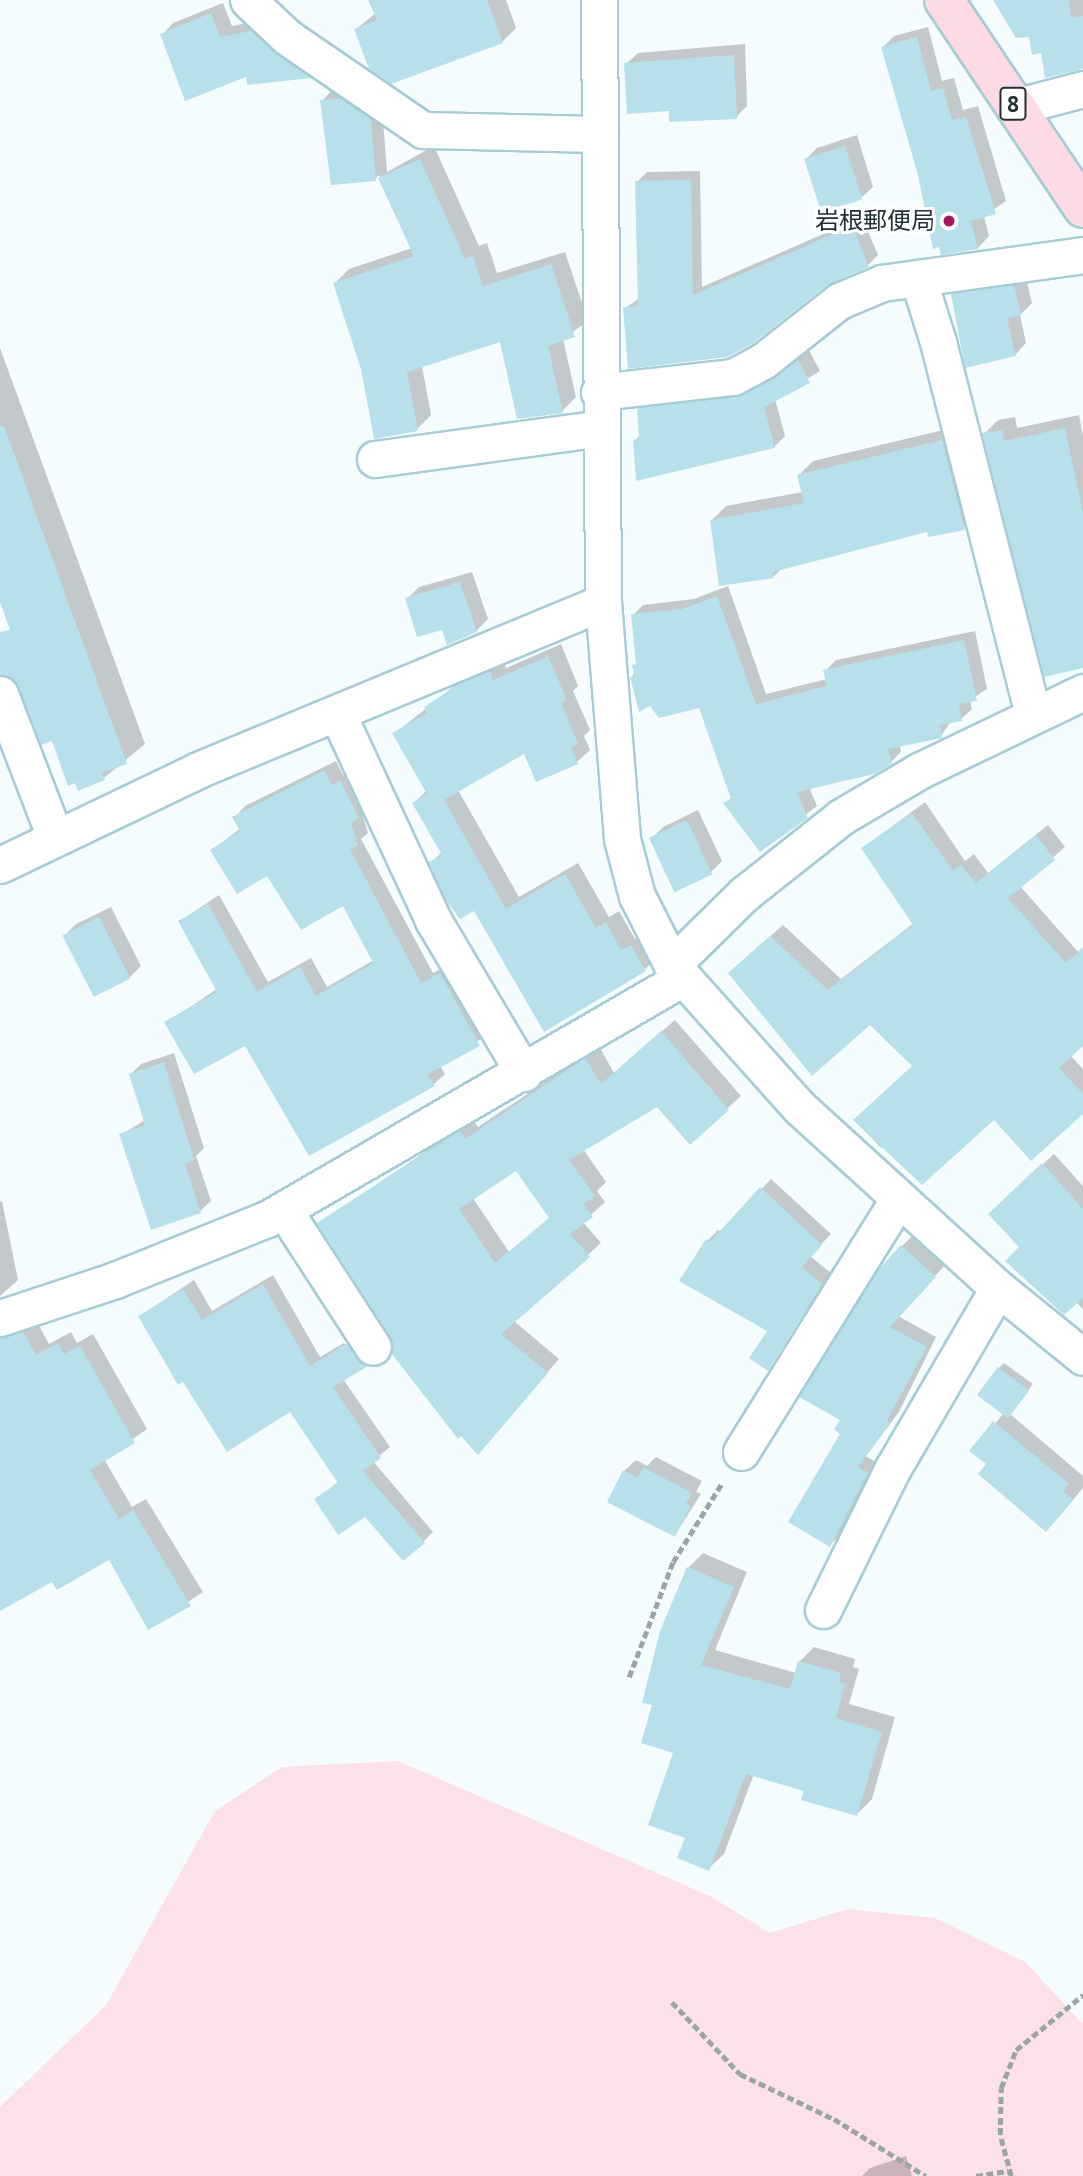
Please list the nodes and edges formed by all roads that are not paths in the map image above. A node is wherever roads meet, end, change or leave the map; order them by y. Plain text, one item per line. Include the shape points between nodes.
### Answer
1 (248, 0) edge
2 (599, 0) edge
3 (944, 0) edge
4 (1083, 89) edge
5 (1015, 107) junction
6 (600, 134) junction
7 (1083, 208) edge
8 (1083, 255) edge
9 (918, 278) junction
10 (600, 392) junction
11 (600, 428) junction
12 (375, 459) dead end
13 (603, 602) junction
14 (1083, 692) edge
15 (0, 694) edge
16 (338, 715) junction
17 (1033, 715) junction
18 (55, 837) junction
19 (0, 865) edge
20 (678, 972) junction
21 (524, 1073) junction
22 (898, 1200) junction
23 (285, 1210) junction
24 (998, 1288) junction
25 (0, 1318) edge
26 (373, 1347) dead end
27 (1083, 1357) edge
28 (741, 1452) road end
29 (822, 1610) dead end

1 - 6 street via 287,37 423,130
2 - 6 street
3 - 5 main road, 8
4 - 5 street
5 - 7 main road, 8
6 - 10 street
8 - 9 street
9 - 10 street via 882,283 839,301 763,361 733,377
9 - 17 street
10 - 11 street
11 - 12 street
11 - 13 street
13 - 16 street
13 - 20 street via 622,839 637,897
14 - 17 street
15 - 18 street
16 - 18 street via 198,771
16 - 21 street via 438,931
17 - 20 street via 919,771 841,817 744,894
18 - 19 street
20 - 21 street
20 - 22 street via 800,1108
21 - 23 street
22 - 24 street
22 - 28 street
23 - 25 street via 115,1280
23 - 26 street
24 - 27 street
24 - 29 street via 893,1468

